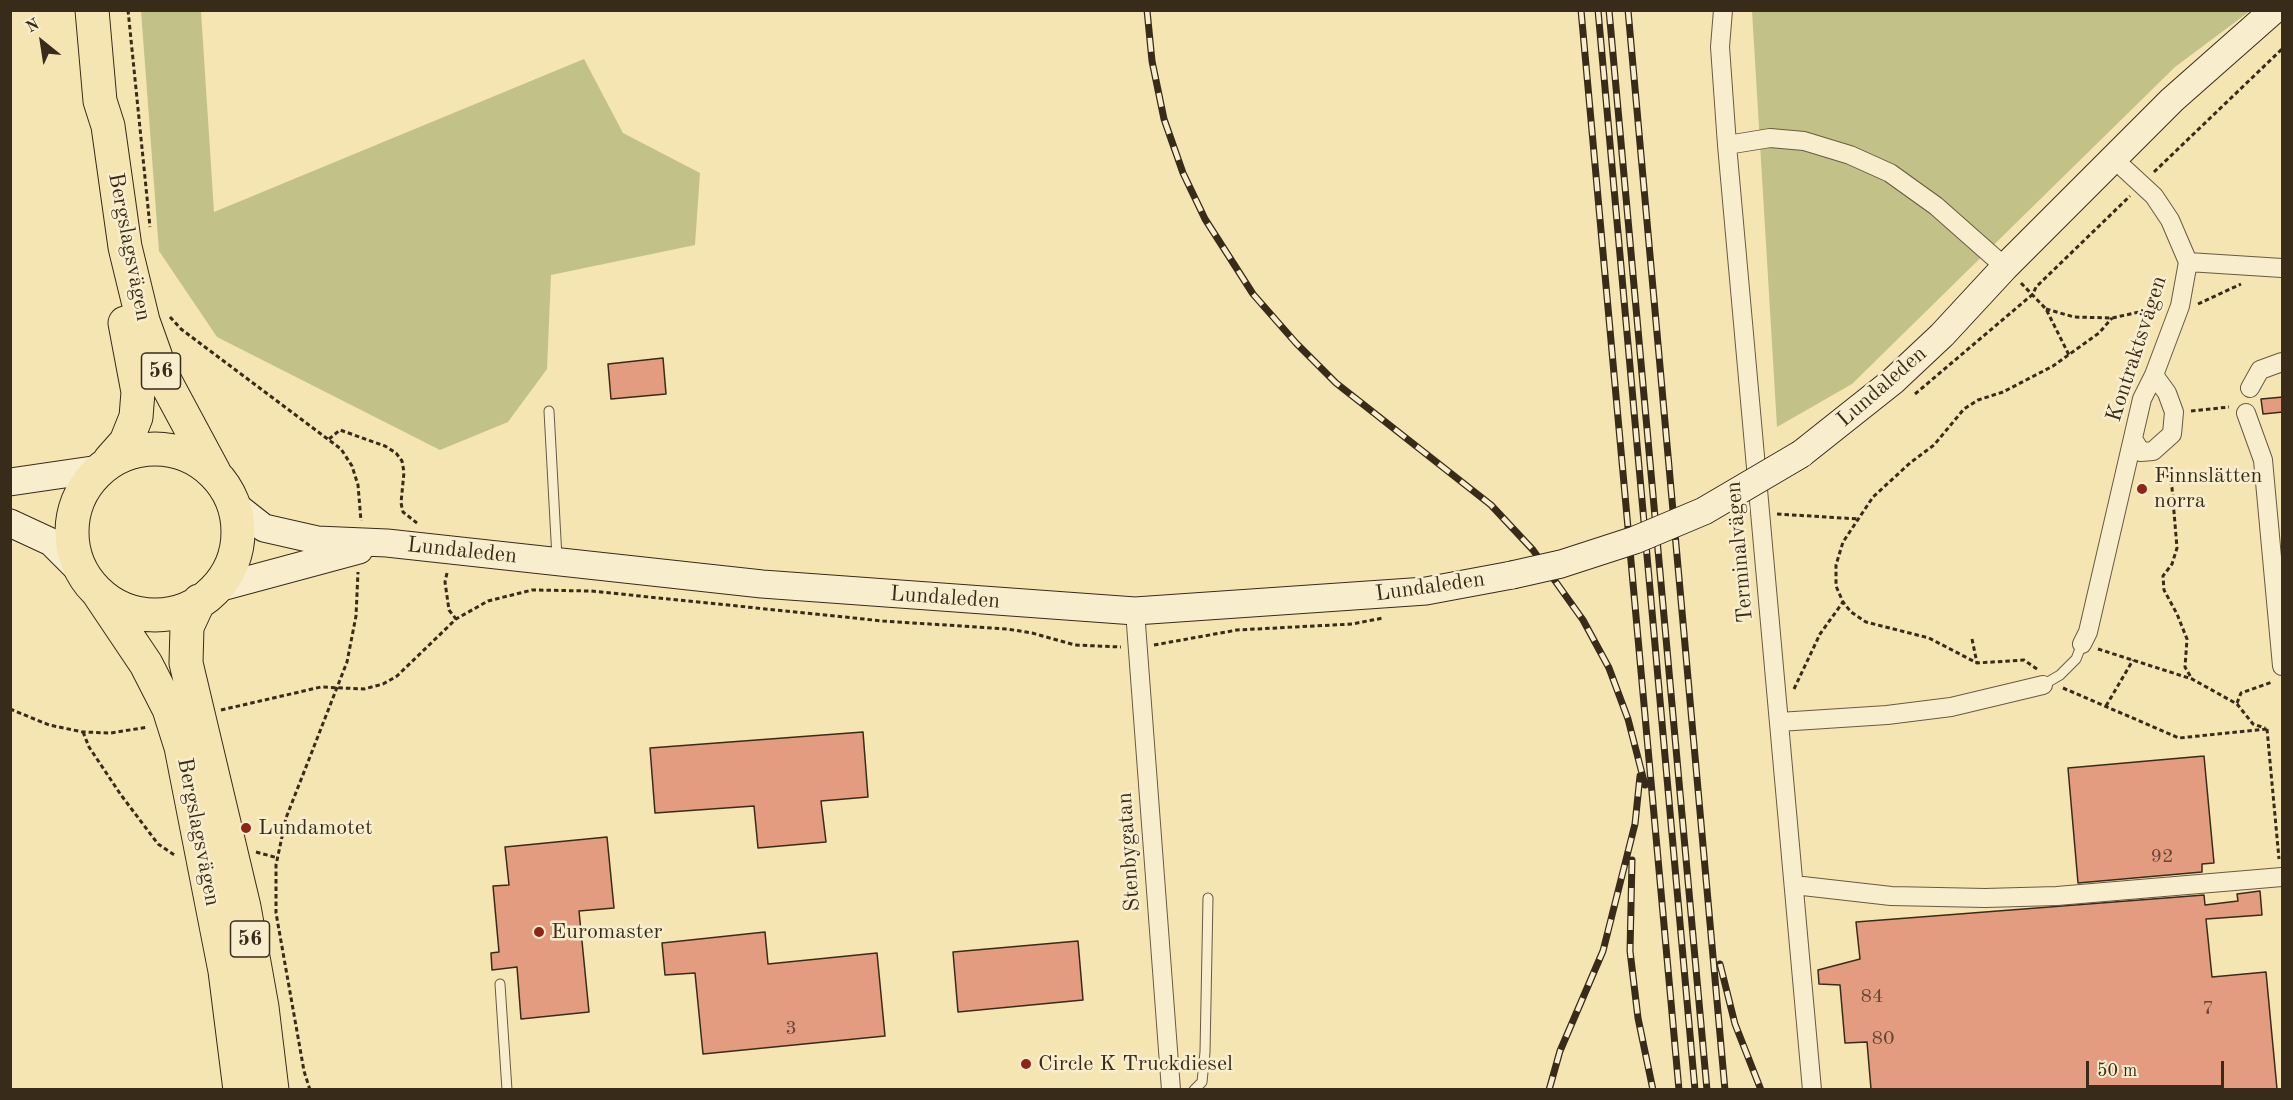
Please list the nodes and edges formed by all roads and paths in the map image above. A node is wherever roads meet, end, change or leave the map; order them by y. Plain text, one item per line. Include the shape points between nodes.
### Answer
1 (92, 10) edge
2 (128, 10) edge
3 (1723, 10) edge
4 (2274, 10) edge
5 (2283, 49) edge
6 (100, 101) junction
7 (1727, 146) junction
8 (2115, 160) junction
9 (2141, 184) junction
10 (150, 229) dead end
11 (2188, 262) junction
12 (2005, 267) junction
13 (2283, 268) edge
14 (2033, 294) junction
15 (2046, 309) junction
16 (165, 311) dead end
17 (2069, 355) junction
18 (2283, 362) edge
19 (2154, 375) junction
20 (2250, 388) dead end
21 (1921, 390) dead end
22 (2240, 410) joint
23 (549, 411) dead end
24 (2174, 412) junction
25 (329, 439) junction
26 (2133, 439) junction
27 (2158, 448) junction
28 (105, 465) junction
29 (10, 482) edge
30 (228, 495) junction
31 (1760, 513) junction
32 (1858, 519) junction
33 (10, 523) edge
34 (421, 525) dead end
35 (361, 526) dead end
36 (387, 543) junction
37 (557, 560) junction
38 (359, 562) dead end
39 (447, 573) dead end
40 (93, 586) junction
41 (209, 595) junction
42 (1843, 602) junction
43 (1135, 611) junction
44 (1387, 618) dead end
45 (456, 619) junction
46 (1972, 639) dead end
47 (2082, 644) junction
48 (1138, 647) junction
49 (2133, 660) junction
50 (1977, 663) junction
51 (2278, 673) edge
52 (2192, 679) junction
53 (2046, 683) junction
54 (338, 686) junction
55 (2236, 704) junction
56 (2106, 706) junction
57 (10, 709) edge
58 (217, 711) dead end
59 (1779, 722) junction
60 (149, 727) dead end
61 (2267, 729) junction
62 (83, 732) junction
63 (251, 851) dead end
64 (183, 857) dead end
65 (278, 858) junction
66 (2282, 877) edge
67 (1794, 885) junction
68 (1208, 898) dead end
69 (500, 984) dead end
70 (264, 1089) edge
71 (310, 1089) edge
72 (507, 1089) edge
73 (1171, 1089) edge
74 (1194, 1089) edge
75 (1812, 1089) edge

1 - 6 highway, Bergslagsvägen / 56
2 - 10 path
3 - 7 street, Terminalvägen via 1720,47
4 - 8 main road, Lundaleden via 2172,100
5 - 9 path
6 - 28 highway, Bergslagsvägen / 56 via 99,138 108,215 138,392 136,417 126,442
6 - 30 highway, Bergslagsvägen / 56 via 108,126 125,248 153,352 179,411
7 - 12 street via 1770,138 1804,141 1850,155 1890,174 1936,206
7 - 31 street, Terminalvägen
8 - 9 street, Kontraktsvägen
8 - 12 main road, Lundaleden
9 - 11 street, Kontraktsvägen via 2170,220
9 - 14 path
11 - 13 street
11 - 19 street, Kontraktsvägen via 2180,306
12 - 14 path
12 - 43 main road, Lundaleden, bridge via 1901,373 1801,454 1694,515 1624,544 1561,564 1426,591
14 - 15 path
14 - 21 path
15 - 17 path
15 - 17 path via 2074,316 2112,318
16 - 25 path via 181,328
17 - 32 path via 1964,409 1934,445 1887,483
18 - 20 street via 2260,370
19 - 24 street
19 - 26 street, Kontraktsvägen via 2142,399
22 - 24 path
22 - 51 street via 2263,459
23 - 37 lane
24 - 27 street via 2172,434
25 - 34 path via 340,430 396,453 404,472 403,512
25 - 35 path via 352,466 360,495
26 - 27 street via 2141,452
26 - 47 street, Kontraktsvägen
27 - 52 path via 2172,488 2177,548 2163,576 2164,590 2187,639 2185,667
28 - 29 main road
28 - 30 highway via 150,449 171,451 192,459
28 - 40 highway, 56 via 86,487 73,518 75,549
30 - 36 main road, Lundaleden via 264,528 279,533 317,540
30 - 41 highway, 56 via 239,534 237,548 231,570
31 - 32 path
31 - 59 street, Terminalvägen
32 - 42 path via 1843,542 1836,565 1836,586
33 - 40 main road via 51,542
36 - 37 main road, Lundaleden
36 - 41 main road, Lundaleden
37 - 43 main road, Lundaleden via 774,585
38 - 54 path via 353,640
39 - 45 path via 448,602
40 - 41 highway via 118,607 139,614 180,612
40 - 70 highway, Bergslagsvägen / 56 via 146,664 170,709 225,971
41 - 70 highway, Bergslagsvägen / 56 via 187,627 186,663 244,907 262,1007
42 - 50 path via 1866,622 1929,638
42 - 59 path via 1820,634
43 - 48 street, Stenbygatan
44 - 48 path via 1352,624 1237,630
45 - 48 path via 507,594 558,589 883,621 1007,629 1074,645
45 - 54 path via 397,676 383,684 364,688
46 - 50 path
47 - 49 path
47 - 53 lane via 2076,659
48 - 73 street, Stenbygatan
49 - 52 path
49 - 56 path
50 - 53 path via 2024,660 2033,665
51 - 55 path via 2241,693
52 - 55 path
53 - 56 path
53 - 59 street via 1951,707
54 - 58 path
54 - 65 path via 286,818
55 - 61 path via 2253,724
56 - 61 path via 2179,738
57 - 62 path via 49,725
59 - 67 street, Terminalvägen
60 - 62 path via 111,733
61 - 66 path
62 - 64 path via 114,785 158,844 174,856
63 - 65 path
65 - 71 path via 276,913
66 - 67 street via 2057,896 1985,898 1891,896
67 - 75 street, Terminalvägen
68 - 74 lane via 1205,1052 1202,1082
69 - 72 lane

